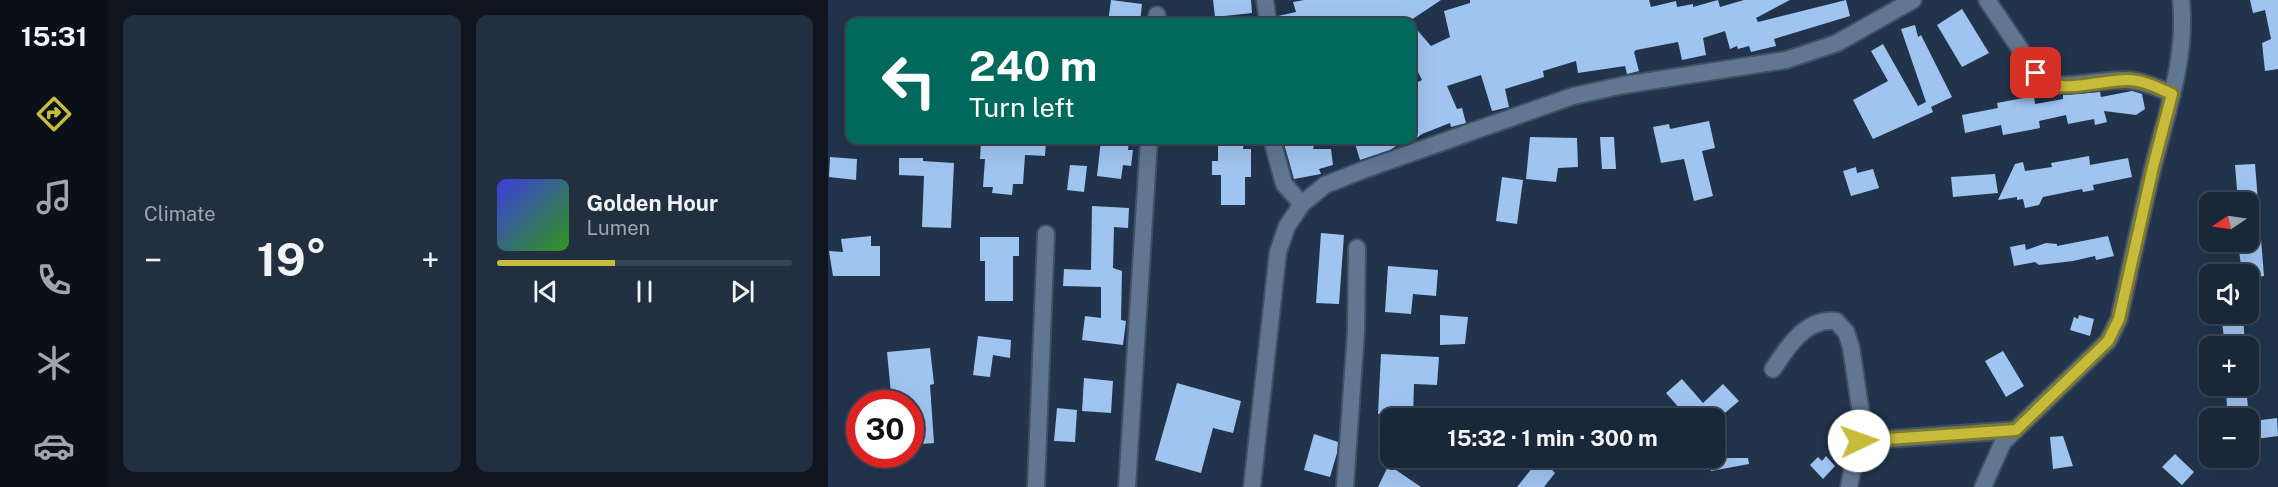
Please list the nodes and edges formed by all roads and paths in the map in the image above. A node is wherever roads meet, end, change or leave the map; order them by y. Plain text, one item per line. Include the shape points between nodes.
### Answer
1 (1265, 0) edge
2 (1913, 0) edge
3 (1988, 0) edge
4 (2181, 0) edge
5 (1267, 18) edge
6 (2172, 94) junction
7 (1149, 144) edge
8 (1273, 144) edge
9 (1302, 204) junction
10 (1046, 234) dead end
11 (1357, 248) dead end
12 (1773, 369) dead end
13 (2016, 430) junction
14 (1859, 441) junction
15 (1036, 487) edge
16 (1127, 487) edge
17 (1252, 487) edge
18 (1345, 487) edge
19 (1849, 487) edge
20 (1983, 487) edge

1 - 5 street
2 - 9 street via 1845,39 1809,53 1573,96 1354,173 1325,185
3 - 6 street via 2043,82 2065,86 2127,80
4 - 6 street via 2182,35
6 - 13 street via 2115,327 2108,341
7 - 16 street
8 - 9 street via 1284,184
9 - 17 street via 1287,226 1278,252
10 - 15 street
11 - 18 street via 1356,331
12 - 14 street via 1788,346 1808,327 1825,320 1836,321 1846,332 1851,347 1862,420
13 - 14 street
13 - 20 street via 2003,442
14 - 19 street

